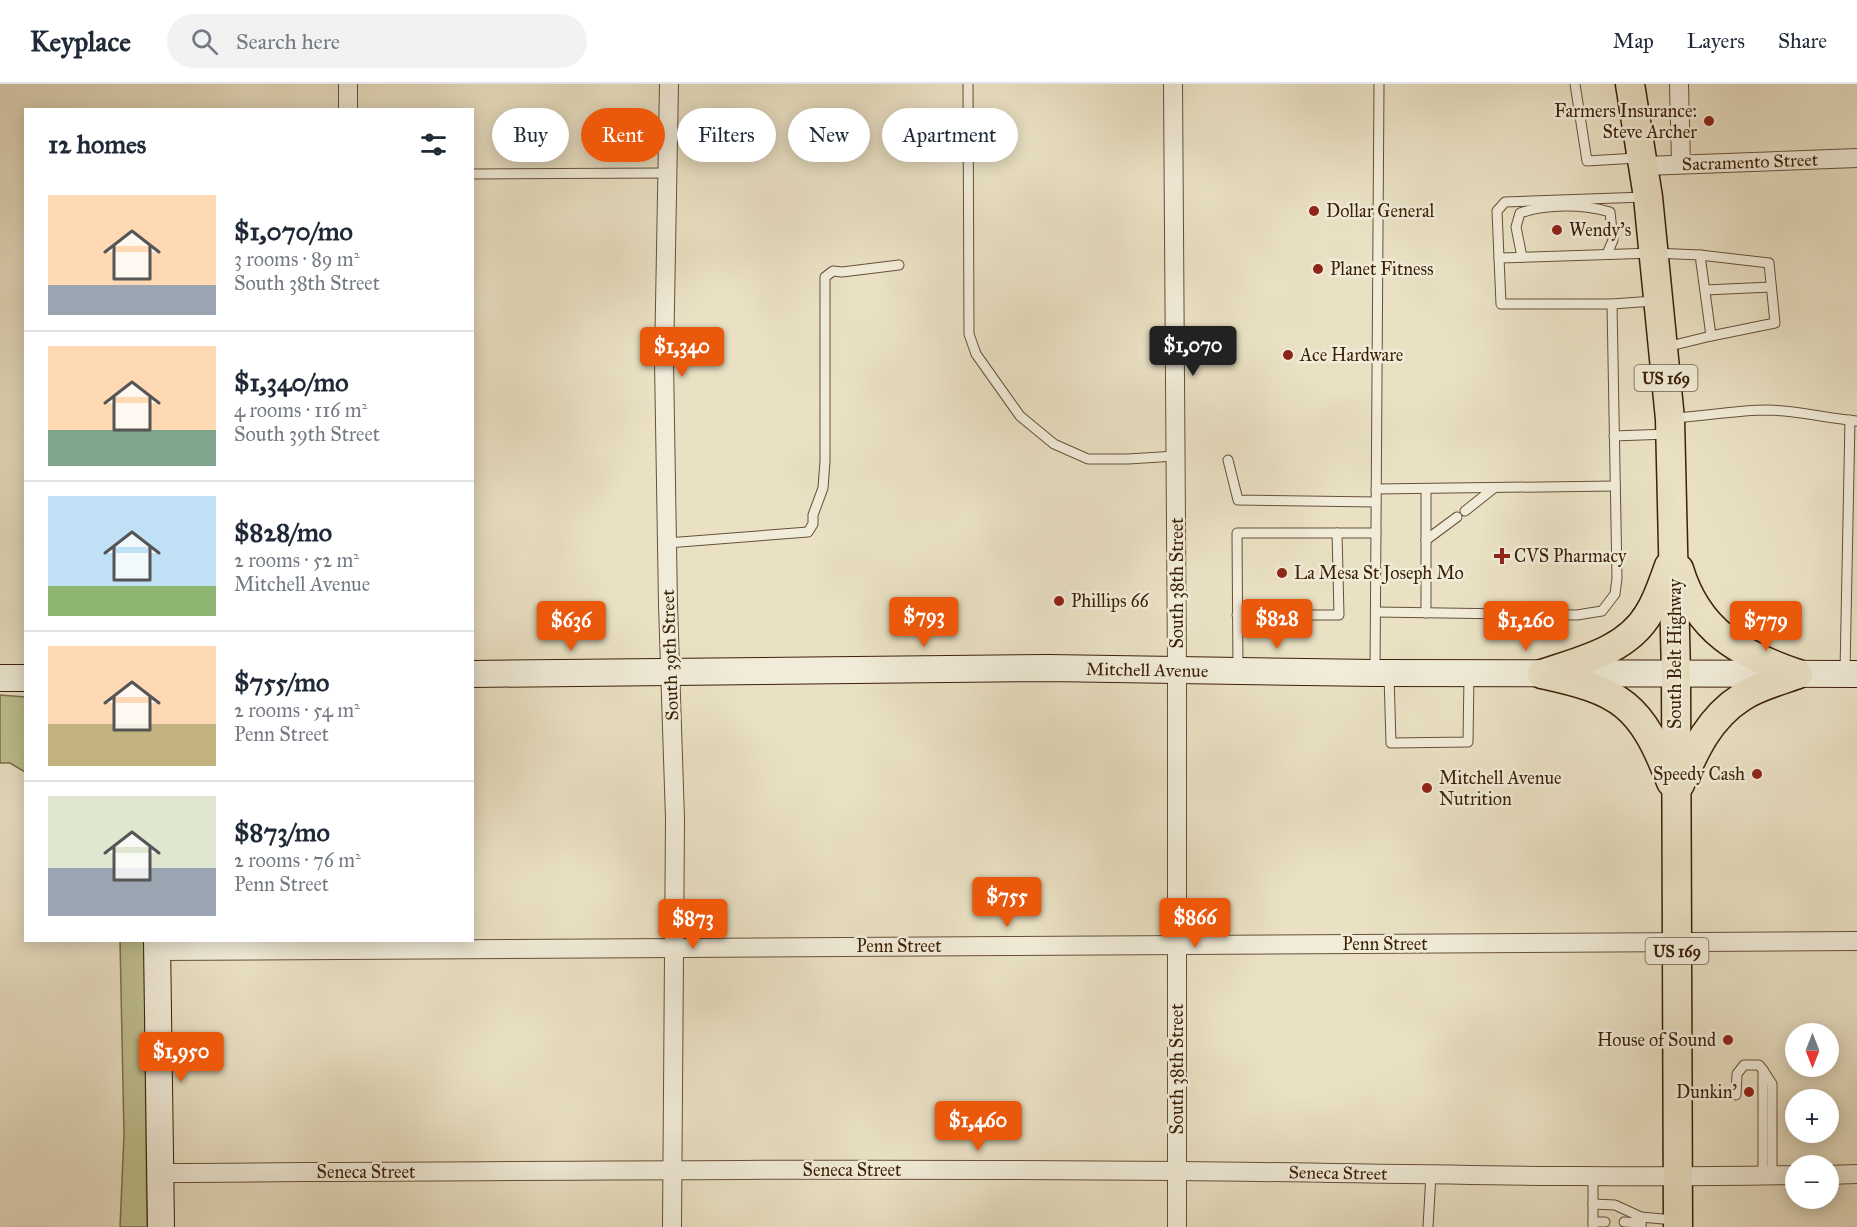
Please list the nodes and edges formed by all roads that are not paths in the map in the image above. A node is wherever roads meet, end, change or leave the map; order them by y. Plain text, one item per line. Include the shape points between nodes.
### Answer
1 (348, 84) edge
2 (669, 84) edge
3 (968, 84) edge
4 (1173, 84) edge
5 (1379, 84) edge
6 (1575, 84) edge
7 (1630, 84) edge
8 (1679, 84) edge
9 (348, 108) edge
10 (1857, 158) edge
11 (1643, 162) junction
12 (1681, 164) junction
13 (667, 172) junction
14 (474, 174) edge
15 (1648, 197) junction
16 (1654, 253) junction
17 (1607, 254) junction
18 (1700, 255) junction
19 (1522, 257) junction
20 (1499, 258) junction
21 (899, 265) dead end
22 (1771, 287) junction
23 (1706, 290) junction
24 (1659, 301) junction
25 (1612, 304) junction
26 (1711, 336) junction
27 (1664, 348) junction
28 (1853, 420) edge
29 (1670, 426) junction
30 (1614, 435) junction
31 (1176, 456) junction
32 (1228, 460) dead end
33 (1615, 486) junction
34 (1494, 488) junction
35 (1376, 489) junction
36 (1426, 489) junction
37 (1376, 502) junction
38 (1465, 511) dead end
39 (1457, 517) dead end
40 (1337, 533) junction
41 (1376, 533) junction
42 (1426, 540) junction
43 (667, 543) junction
44 (1674, 553) junction
45 (1852, 588) edge
46 (1376, 612) junction
47 (1426, 613) junction
48 (1237, 615) junction
49 (1177, 671) junction
50 (670, 672) junction
51 (1238, 672) junction
52 (1382, 673) junction
53 (1470, 673) junction
54 (474, 674) edge
55 (1542, 674) junction
56 (1798, 674) junction
57 (1851, 674) edge
58 (1676, 675) junction
59 (0, 678) edge
60 (24, 678) edge
61 (1676, 794) junction
62 (1677, 941) junction
63 (1857, 941) edge
64 (1177, 945) junction
65 (157, 946) edge
66 (675, 948) junction
67 (1736, 1095) dead end
68 (673, 1170) junction
69 (1177, 1171) junction
70 (160, 1173) junction
71 (1431, 1174) junction
72 (1857, 1174) edge
73 (1785, 1175) edge
74 (1839, 1175) edge
75 (1593, 1176) junction
76 (1768, 1176) junction
77 (1678, 1178) junction
78 (1593, 1204) junction
79 (1605, 1222) dead end
80 (1624, 1222) dead end
81 (1641, 1222) edge
82 (1593, 1224) edge
83 (1678, 1224) edge
84 (161, 1227) edge
85 (672, 1227) edge
86 (1177, 1227) edge
87 (1428, 1227) edge

1 - 9 street
2 - 13 street, South 39th Street
3 - 31 lane via 969,334 976,354 1020,416 1054,444 1088,459
4 - 31 street, South 38th Street
5 - 35 lane
6 - 11 lane via 1587,161
7 - 11 main road, South Belt Highway / US 169
8 - 12 street
10 - 12 street, Sacramento Street
11 - 12 street, Sacramento Street
11 - 15 main road, South Belt Highway / US 169
13 - 14 lane
13 - 43 street, South 39th Street
15 - 16 main road, South Belt Highway / US 169
15 - 20 lane via 1505,202 1497,211
16 - 17 lane
16 - 18 lane
16 - 24 main road, South Belt Highway / US 169
17 - 19 lane
17 - 19 lane via 1613,240 1610,212 1594,207 1536,207 1520,213 1516,227
18 - 22 lane via 1769,263
18 - 23 lane
19 - 20 lane
20 - 25 lane via 1501,304
21 - 43 lane via 833,271 825,277 825,461 823,489 808,532
22 - 23 lane
22 - 26 lane via 1775,323
23 - 26 lane
24 - 25 lane
24 - 27 main road, South Belt Highway / US 169
25 - 30 lane
26 - 27 lane
27 - 29 main road, South Belt Highway / US 169
28 - 29 lane via 1767,410
28 - 45 lane
29 - 30 lane
29 - 44 main road, South Belt Highway / US 169
30 - 33 lane
31 - 49 street, South 38th Street
32 - 37 lane via 1238,500
33 - 34 lane
33 - 47 lane via 1615,594 1602,611 1577,615
34 - 36 lane
34 - 38 lane
35 - 36 lane
35 - 37 lane
36 - 42 lane
37 - 41 lane
39 - 42 lane
40 - 41 lane
40 - 48 lane via 1237,533
40 - 48 lane via 1339,615
41 - 46 lane
42 - 47 lane
43 - 50 street, South 39th Street
44 - 55 main road via 1649,614 1632,635 1605,651
44 - 56 main road via 1694,604 1709,626 1729,643 1766,663
44 - 58 main road, South Belt Highway / US 169
45 - 57 lane
46 - 47 lane
46 - 52 lane
48 - 51 lane
49 - 50 street, Mitchell Avenue via 1049,668
49 - 51 street, Mitchell Avenue
49 - 64 street, South 38th Street
50 - 54 street, Mitchell Avenue
50 - 66 street, South 39th Street
51 - 52 street, Mitchell Avenue
52 - 53 street, Mitchell Avenue
52 - 53 lane via 1391,743 1468,742
53 - 55 street, Mitchell Avenue
55 - 58 street, Mitchell Avenue
55 - 61 main road via 1585,683 1626,705 1654,742
56 - 57 street, Mitchell Avenue
56 - 58 street, Mitchell Avenue
56 - 61 main road via 1742,696 1724,711 1708,727
58 - 61 main road, South Belt Highway / US 169
59 - 60 street
61 - 62 main road, South Belt Highway / US 169
62 - 63 street, Penn Street
62 - 64 street, Penn Street
62 - 77 main road, South Belt Highway / US 169
64 - 66 street, Penn Street
64 - 69 street, South 38th Street
65 - 66 street, Penn Street via 432,951
65 - 70 street
66 - 68 street, South 39th Street
67 - 76 lane via 1737,1074 1744,1065 1759,1065 1772,1084
68 - 69 street, Seneca Street
68 - 70 street, Seneca Street
68 - 85 street, South 39th Street
69 - 71 street, Seneca Street
69 - 86 street, South 38th Street
70 - 84 street
71 - 75 street, Seneca Street
71 - 87 lane
72 - 74 street
73 - 76 street, Seneca Street
75 - 77 street, Seneca Street
75 - 78 lane
76 - 77 street, Seneca Street
77 - 83 main road, South Belt Highway / US 169
78 - 81 lane via 1615,1205
78 - 82 lane
79 - 82 lane
80 - 81 lane
81 - 83 lane

